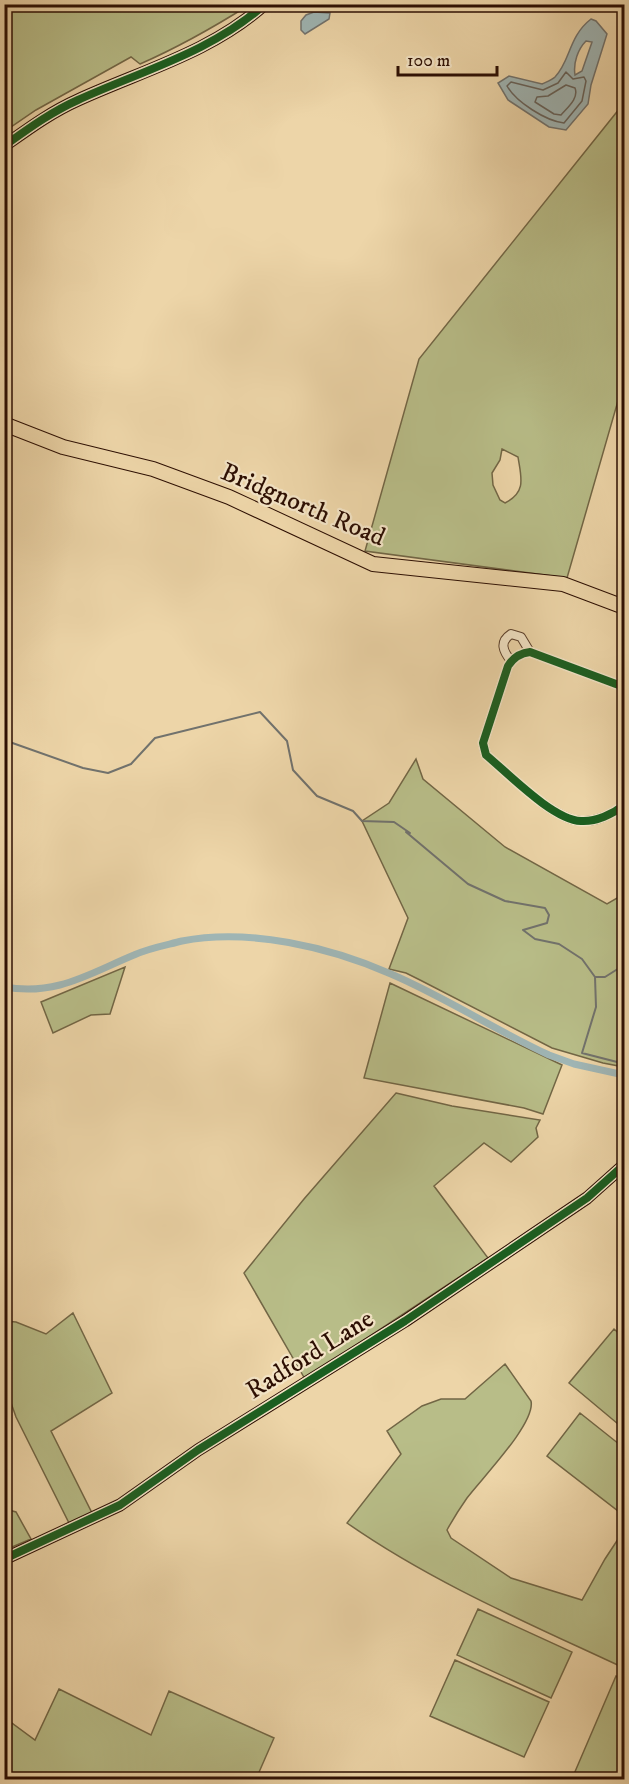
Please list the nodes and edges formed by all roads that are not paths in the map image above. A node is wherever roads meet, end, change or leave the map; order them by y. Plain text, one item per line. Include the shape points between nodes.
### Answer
1 (266, 4) edge
2 (4, 146) edge
3 (4, 424) edge
4 (624, 562) edge
5 (624, 572) edge
6 (624, 607) edge
7 (530, 652) junction
8 (511, 661) junction
9 (624, 687) edge
10 (624, 805) edge
11 (624, 1165) edge
12 (4, 1559) edge

1 - 2 street via 184,56 68,105
3 - 6 highway, Bridgnorth Road via 63,447 153,469 230,497 373,564 563,584
4 - 5 street
7 - 8 street
7 - 8 street via 522,637 511,634 503,644
7 - 9 street
8 - 10 street via 483,739 486,755 564,817 581,822 597,819
11 - 12 street, Radford Lane via 587,1198 414,1315 198,1450 120,1505

